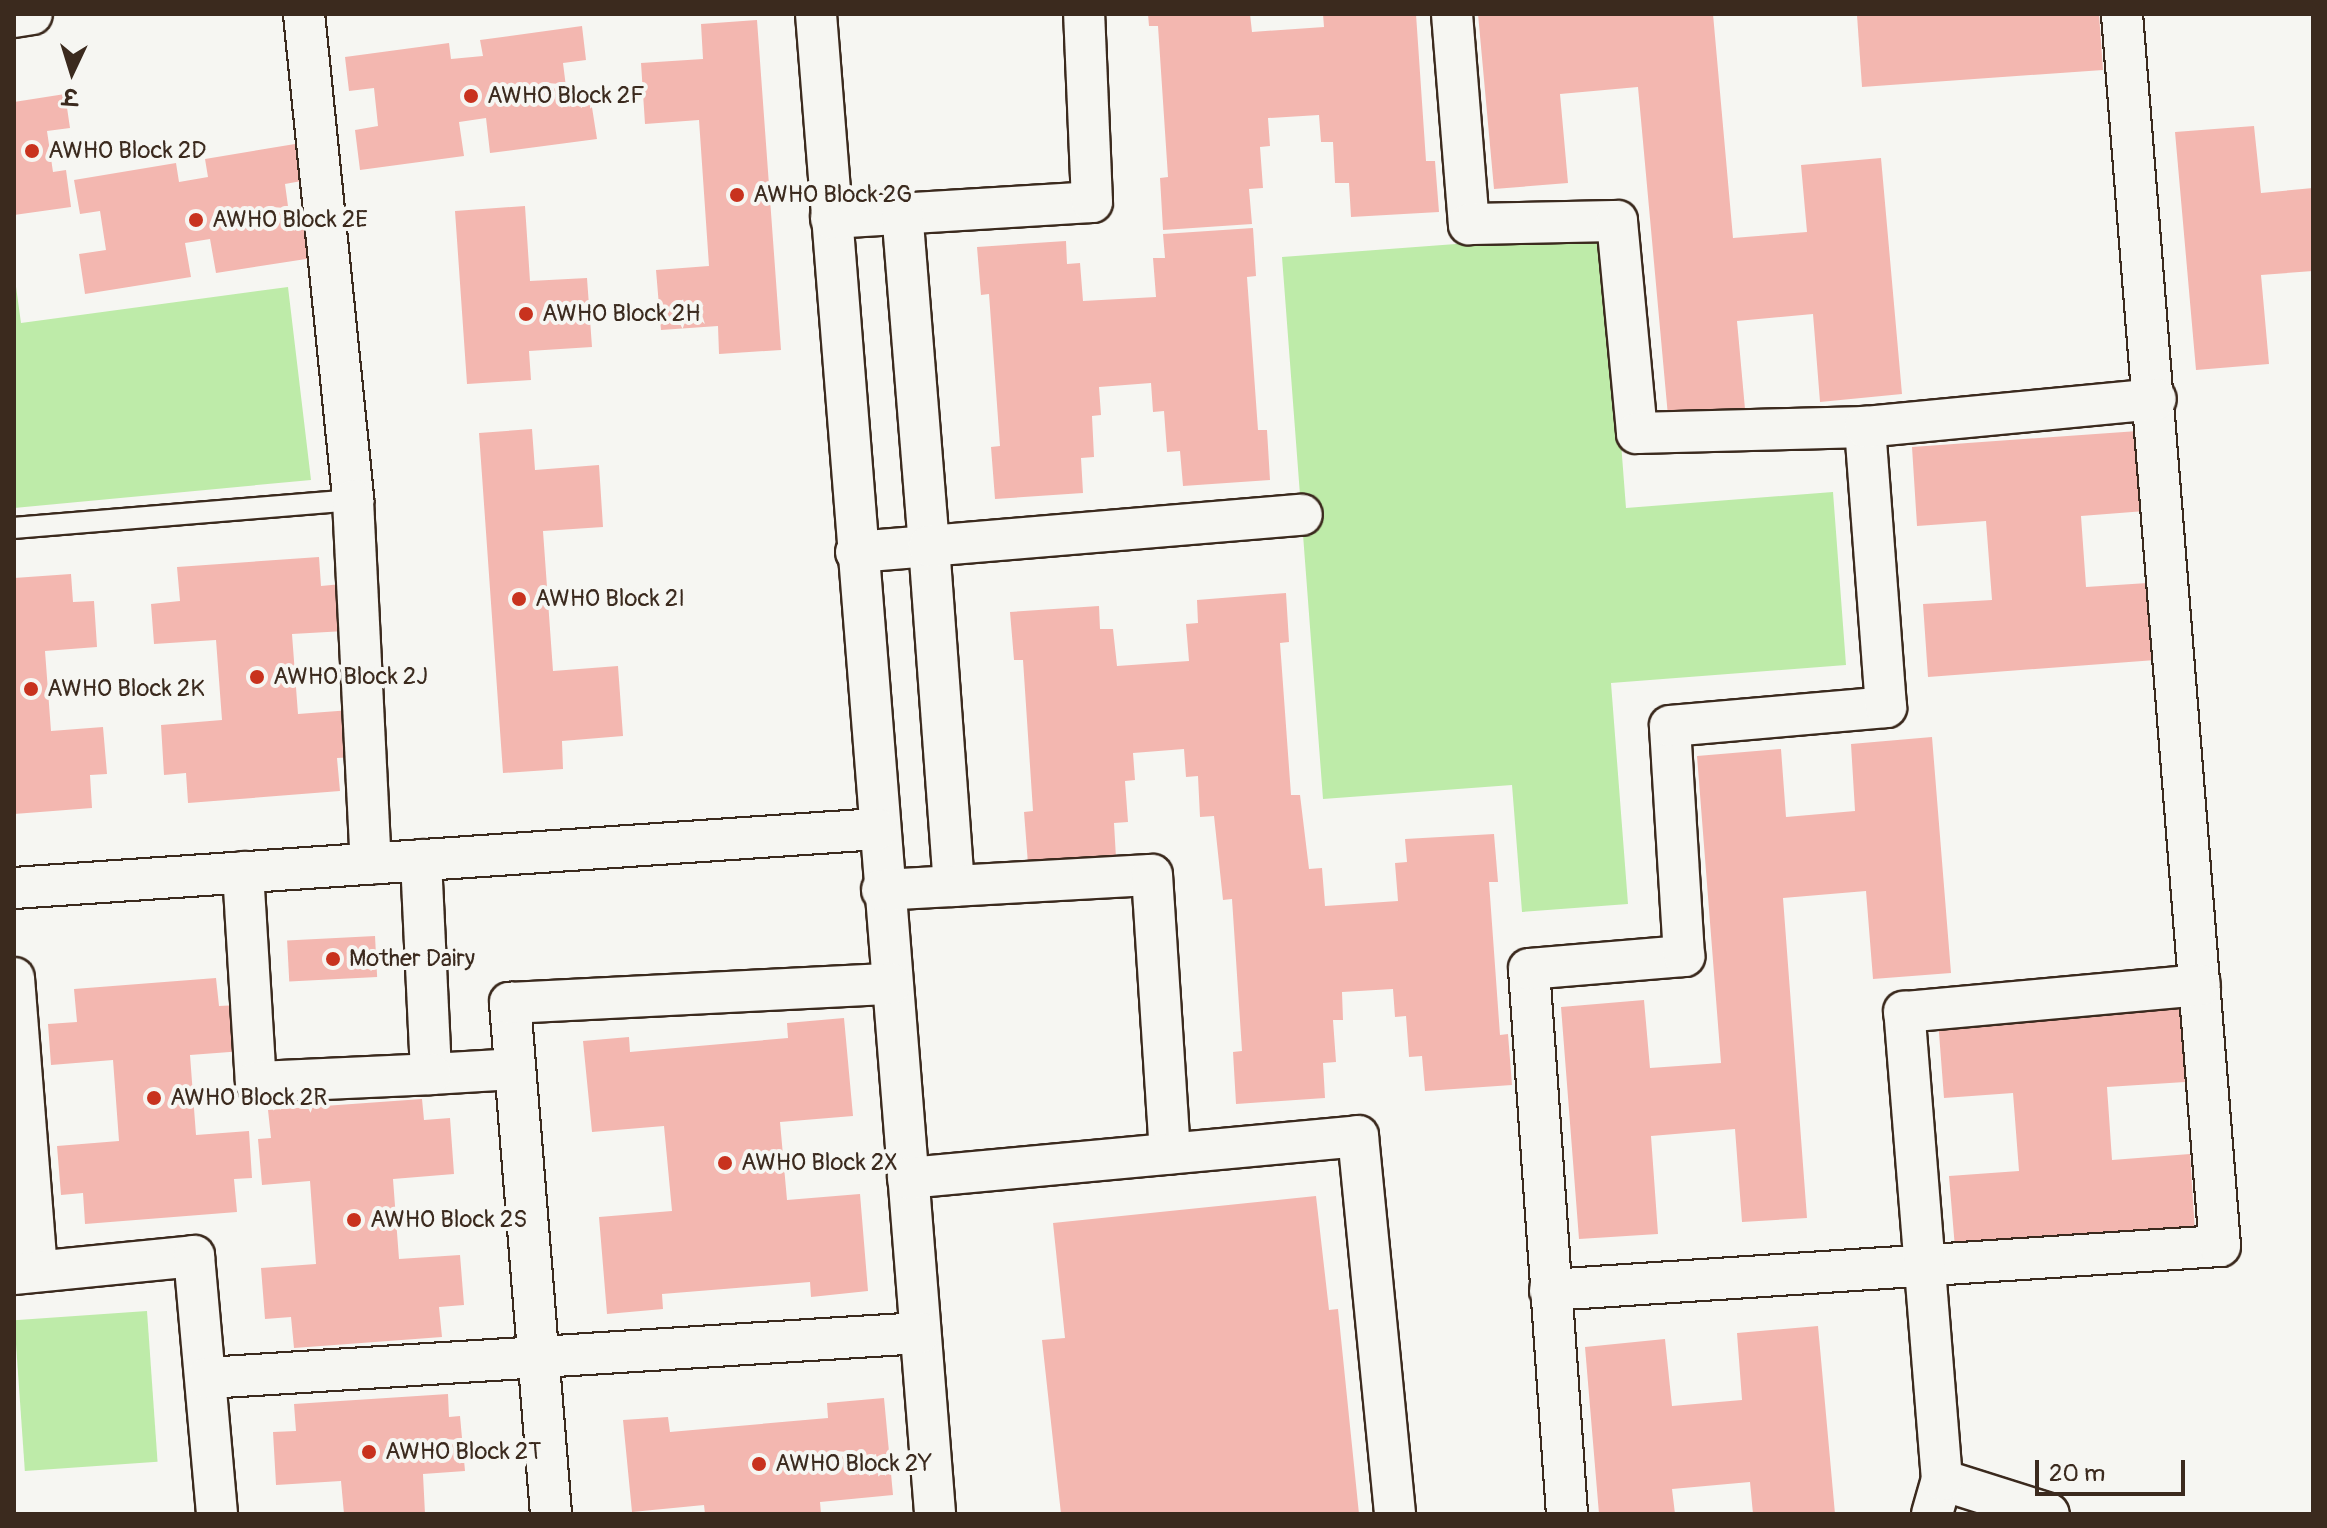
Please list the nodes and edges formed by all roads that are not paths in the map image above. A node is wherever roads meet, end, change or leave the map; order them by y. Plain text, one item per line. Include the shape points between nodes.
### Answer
1 (32, 14) edge
2 (304, 14) edge
3 (816, 14) edge
4 (1084, 14) edge
5 (1452, 14) edge
6 (2122, 14) edge
7 (14, 17) edge
8 (902, 213) junction
9 (831, 218) junction
10 (2156, 399) junction
11 (1865, 427) junction
12 (353, 500) junction
13 (1302, 515) dead end
14 (14, 528) edge
15 (929, 546) junction
16 (856, 552) junction
17 (877, 829) junction
18 (421, 860) junction
19 (371, 864) junction
20 (243, 872) junction
21 (954, 886) junction
22 (14, 888) edge
23 (882, 890) junction
24 (14, 978) edge
25 (891, 984) junction
26 (2200, 985) junction
27 (514, 1069) junction
28 (431, 1074) junction
29 (1170, 1153) junction
30 (908, 1178) junction
31 (1925, 1265) junction
32 (26, 1273) edge
33 (1550, 1290) junction
34 (920, 1333) junction
35 (536, 1354) junction
36 (207, 1378) junction
37 (1937, 1497) edge
38 (217, 1514) edge
39 (551, 1514) edge
40 (935, 1514) edge
41 (1395, 1514) edge
42 (1567, 1514) edge
43 (2049, 1514) edge

1 - 7 street
2 - 12 street
3 - 9 street
4 - 8 street via 1092,202
5 - 11 street via 1469,224 1617,221 1637,433
6 - 10 street
8 - 9 street
8 - 15 street
9 - 16 street
10 - 11 street
10 - 26 street
11 - 33 street via 1886,707 1670,726 1684,956 1529,969
12 - 14 lane
12 - 19 street
13 - 15 street
15 - 16 street
15 - 21 street
16 - 17 street
17 - 18 street
17 - 23 street
18 - 19 street
18 - 28 street
19 - 20 street
20 - 22 street
20 - 28 street via 256,1082
21 - 23 street
21 - 29 street via 1152,875
23 - 25 street
24 - 32 street
25 - 27 street via 510,1003
25 - 30 street
26 - 31 street via 1904,1012
26 - 31 street via 2220,1246
27 - 28 street
27 - 35 street
29 - 30 street
29 - 41 street via 1358,1136
30 - 34 street
31 - 33 street
31 - 37 street
32 - 36 street via 194,1256
33 - 42 street
34 - 35 street
34 - 40 street
35 - 36 street
35 - 39 street
36 - 38 street
37 - 43 street

